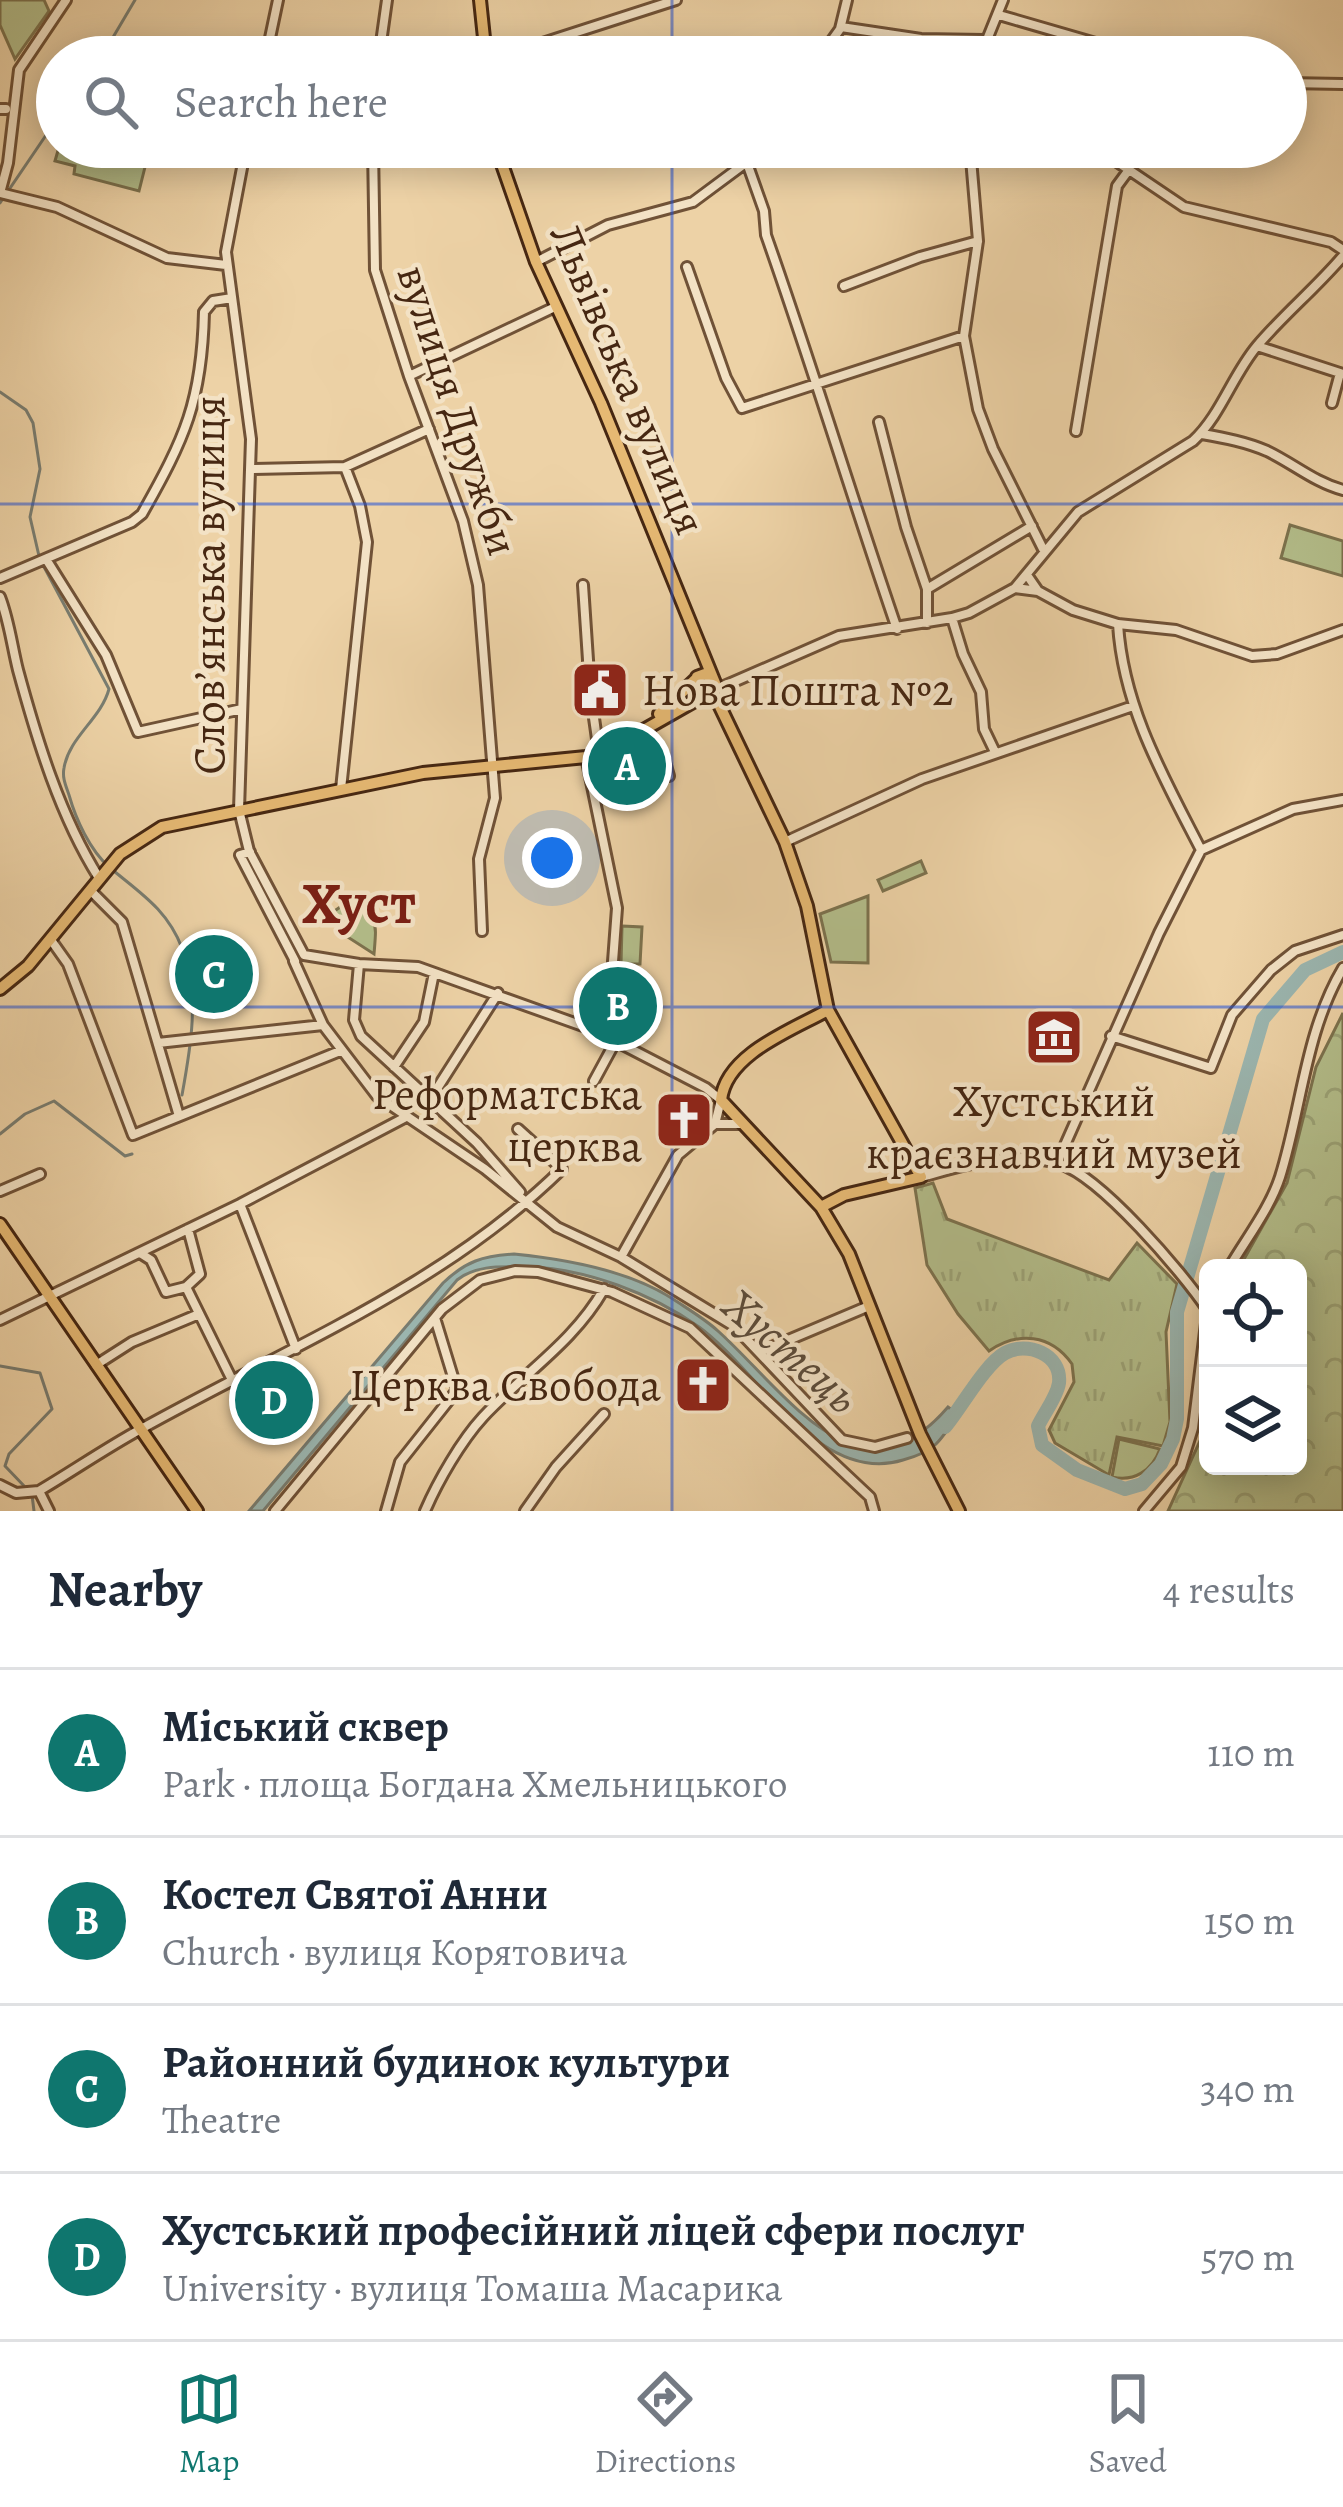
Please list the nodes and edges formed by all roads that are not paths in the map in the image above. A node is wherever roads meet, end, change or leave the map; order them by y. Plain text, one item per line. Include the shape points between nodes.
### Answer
1 (67, 0) edge
2 (278, 0) edge
3 (387, 0) edge
4 (480, 0) edge
5 (676, 0) edge
6 (847, 0) edge
7 (1004, 0) edge
8 (999, 15) junction
9 (841, 27) junction
10 (42, 36) edge
11 (270, 36) edge
12 (382, 36) edge
13 (484, 36) edge
14 (564, 36) edge
15 (835, 36) edge
16 (901, 36) edge
17 (986, 36) edge
18 (1072, 36) edge
19 (36, 45) edge
20 (1307, 83) edge
21 (1343, 84) edge
22 (242, 168) edge
23 (373, 168) edge
24 (503, 168) edge
25 (740, 168) edge
26 (749, 168) edge
27 (972, 168) edge
28 (1124, 168) edge
29 (1128, 171) junction
30 (0, 193) edge
31 (978, 241) junction
32 (1343, 253) edge
33 (536, 262) junction
34 (226, 265) junction
35 (687, 267) dead end
36 (844, 286) dead end
37 (232, 298) junction
38 (555, 307) junction
39 (964, 336) junction
40 (1257, 346) junction
41 (1341, 374) edge
42 (409, 376) junction
43 (819, 385) junction
44 (1332, 403) dead end
45 (879, 422) dead end
46 (429, 429) junction
47 (1076, 430) dead end
48 (1201, 434) junction
49 (345, 467) junction
50 (251, 469) junction
51 (1343, 490) edge
52 (1032, 526) junction
53 (1043, 549) junction
54 (46, 559) junction
55 (1027, 574) junction
56 (0, 578) edge
57 (583, 585) dead end
58 (1015, 588) junction
59 (927, 589) junction
60 (1038, 591) junction
61 (0, 597) edge
62 (952, 618) junction
63 (927, 623) junction
64 (1118, 624) junction
65 (897, 629) junction
66 (1343, 630) edge
67 (697, 639) junction
68 (696, 678) junction
69 (712, 688) junction
70 (1133, 706) junction
71 (242, 710) junction
72 (644, 729) junction
73 (995, 752) junction
74 (599, 753) junction
75 (586, 757) junction
76 (490, 765) junction
77 (341, 789) junction
78 (593, 791) junction
79 (1343, 800) edge
80 (239, 811) junction
81 (785, 842) junction
82 (1201, 850) junction
83 (250, 851) junction
84 (105, 869) junction
85 (90, 890) junction
86 (482, 931) dead end
87 (1343, 935) edge
88 (51, 940) junction
89 (304, 955) junction
90 (294, 961) junction
91 (359, 964) junction
92 (1343, 968) edge
93 (434, 974) junction
94 (0, 989) edge
95 (498, 993) junction
96 (828, 1010) junction
97 (322, 1025) junction
98 (594, 1030) junction
99 (1112, 1036) junction
100 (158, 1043) junction
101 (613, 1046) dead end
102 (337, 1053) junction
103 (394, 1067) junction
104 (594, 1081) dead end
105 (430, 1098) junction
106 (721, 1100) junction
107 (179, 1116) junction
108 (408, 1116) junction
109 (715, 1124) junction
110 (742, 1124) junction
111 (518, 1129) dead end
112 (1057, 1162) junction
113 (40, 1174) dead end
114 (921, 1177) junction
115 (0, 1192) edge
116 (528, 1203) junction
117 (240, 1204) junction
118 (821, 1207) junction
119 (0, 1225) edge
120 (188, 1229) junction
121 (140, 1253) junction
122 (621, 1257) junction
123 (1234, 1259) edge
124 (186, 1287) junction
125 (604, 1289) junction
126 (50, 1294) junction
127 (1199, 1297) edge
128 (871, 1306) junction
129 (200, 1314) junction
130 (435, 1318) junction
131 (0, 1320) edge
132 (296, 1349) junction
133 (760, 1352) junction
134 (96, 1364) junction
135 (1202, 1367) edge
136 (233, 1382) junction
137 (604, 1414) dead end
138 (141, 1429) junction
139 (907, 1438) dead end
140 (0, 1485) edge
141 (32, 1493) junction
142 (49, 1511) edge
143 (197, 1511) edge
144 (275, 1511) edge
145 (386, 1511) edge
146 (424, 1511) edge
147 (525, 1511) edge
148 (874, 1511) edge
149 (959, 1511) edge
150 (1144, 1511) edge

1 - 10 street
2 - 11 street
3 - 12 street
4 - 13 main road
5 - 14 street
6 - 9 street
7 - 8 street
8 - 17 street
8 - 18 street
9 - 15 street
9 - 16 street
19 - 30 street via 19,70
20 - 21 street
22 - 34 street, Словʼянська вулиця
23 - 42 street, вулиця Дружби via 375,270
24 - 33 main road, Львівська вулиця
25 - 33 street via 693,202 608,225
26 - 43 street
27 - 31 street
28 - 29 street
29 - 32 street via 1184,207 1331,242
29 - 47 street via 1117,186
30 - 34 street via 57,207 167,258
31 - 36 street
31 - 39 street
32 - 40 street
33 - 38 main road, Львівська вулиця
34 - 37 street, Словʼянська вулиця
35 - 43 street via 736,402 746,408
37 - 50 street, Словʼянська вулиця
37 - 54 street via 204,312 196,400 142,514
38 - 42 street
38 - 67 main road, Львівська вулиця
39 - 43 street
39 - 52 street via 977,409
40 - 41 street
40 - 48 street
41 - 44 street
42 - 46 street, вулиця Дружби
43 - 65 street
45 - 59 street
46 - 49 street
46 - 76 street, вулиця Дружби via 478,585
48 - 51 street via 1271,453
48 - 53 street via 1078,512
49 - 50 street
49 - 77 street via 367,542
50 - 71 street, Словʼянська вулиця
52 - 53 street
52 - 59 street
53 - 55 street
54 - 56 street
54 - 71 street via 106,655 138,732
55 - 58 street
55 - 60 street
57 - 74 street
58 - 60 street
58 - 62 street
59 - 63 street
60 - 64 street
61 - 84 street via 74,836
62 - 63 street
62 - 73 street
63 - 65 street
64 - 66 street via 1176,630 1252,656
64 - 70 street
65 - 69 street via 817,643
67 - 68 main road, Львівська вулиця
67 - 69 main road, Львівська вулиця
68 - 69 main road via 699,689
68 - 72 main road
69 - 72 main road
69 - 81 main road
70 - 73 street
70 - 82 street
71 - 80 street, Словʼянська вулиця
72 - 74 main road
72 - 78 street via 669,776
73 - 81 street
74 - 75 main road
75 - 76 main road
75 - 78 street
76 - 77 main road
76 - 86 street, вулиця Дружби via 495,798 477,875
77 - 80 main road
78 - 98 street via 617,926 613,975
79 - 82 street via 1293,809
80 - 83 street, Словʼянська вулиця
80 - 84 main road via 162,827
81 - 96 main road
82 - 99 street
83 - 89 street
83 - 90 street via 240,855
84 - 85 main road
85 - 88 main road
85 - 100 street via 122,922
87 - 99 street via 1294,951 1271,970 1232,1015 1211,1068
88 - 94 main road
88 - 107 street via 68,964 133,1135
89 - 90 street
89 - 91 street
90 - 97 street
91 - 93 street
91 - 103 street via 354,1020
92 - 123 street via 1327,995 1279,1181
93 - 95 street
93 - 103 street via 424,1022
95 - 98 street
95 - 105 street
96 - 106 main road via 744,1060 725,1080
96 - 114 main road
97 - 100 street
97 - 102 street
98 - 106 street
99 - 112 street
100 - 107 street
101 - 104 street
102 - 107 street
102 - 108 street
103 - 105 street
105 - 116 street
106 - 109 street
106 - 110 main road
108 - 116 street
108 - 117 street
109 - 110 street
109 - 122 street via 678,1155
110 - 118 main road
111 - 116 street via 562,1169
112 - 114 street via 992,1158
112 - 127 street via 1096,1187
113 - 115 street
114 - 118 main road
116 - 122 street via 557,1227
116 - 132 street via 412,1285
117 - 120 street
117 - 132 street
118 - 128 main road
119 - 126 main road
120 - 121 street
120 - 124 street via 200,1274
121 - 124 street via 166,1292
121 - 126 street
122 - 133 street via 734,1326
124 - 129 street
125 - 130 street via 507,1272 464,1290
125 - 146 street via 571,1337 480,1420
125 - 148 street via 707,1341 870,1497
126 - 131 street
126 - 134 main road
128 - 133 street
128 - 149 main road
129 - 134 street
129 - 136 street
130 - 144 street
130 - 145 street via 457,1390 396,1469
132 - 136 street
133 - 139 street via 842,1440 875,1447
134 - 138 main road
135 - 150 street via 1181,1467
136 - 138 street
137 - 147 street
138 - 141 street
138 - 143 main road
140 - 141 street
141 - 142 street

